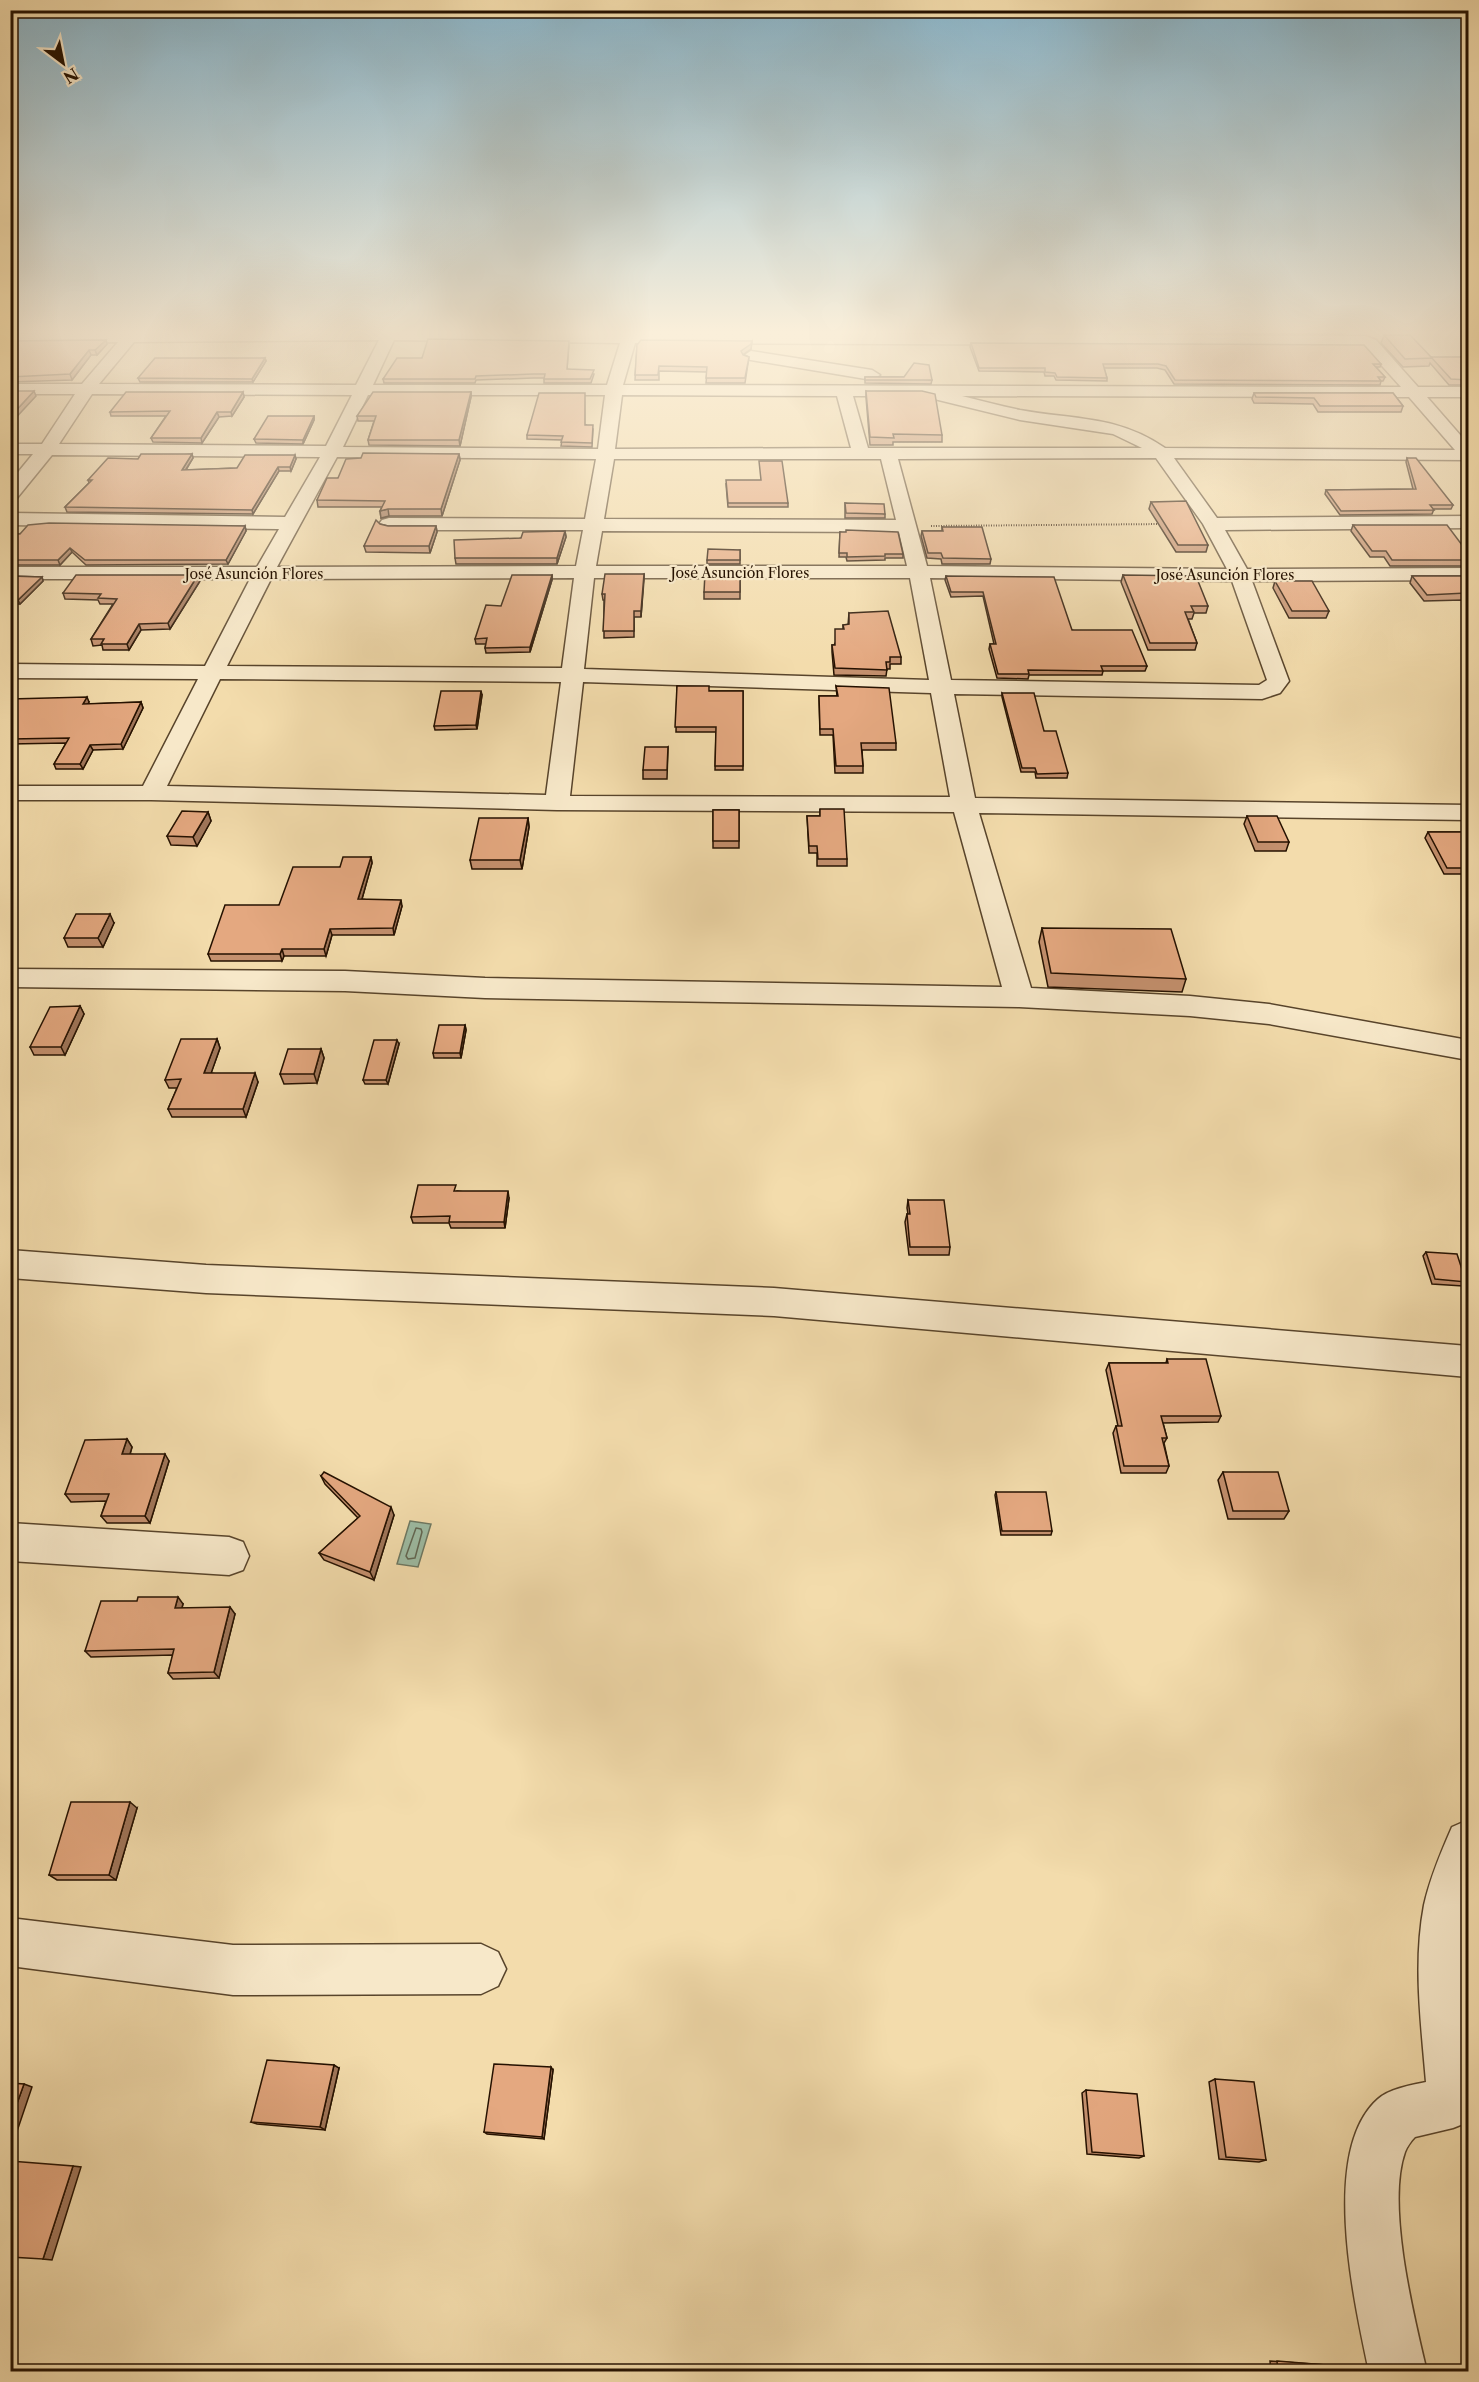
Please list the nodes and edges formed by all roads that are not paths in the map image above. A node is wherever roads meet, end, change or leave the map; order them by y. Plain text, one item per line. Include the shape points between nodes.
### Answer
1 (52, 442) edge
2 (338, 442) edge
3 (607, 442) edge
4 (858, 442) edge
5 (1145, 442) edge
6 (1457, 442) edge
7 (10, 449) edge
8 (47, 449) junction
9 (333, 452) junction
10 (861, 453) junction
11 (888, 453) junction
12 (1161, 453) junction
13 (606, 454) junction
14 (1468, 455) edge
15 (10, 494) edge
16 (10, 519) edge
17 (1468, 522) edge
18 (291, 523) junction
19 (389, 524) edge
20 (1212, 524) junction
21 (594, 526) junction
22 (907, 526) junction
23 (919, 572) junction
24 (10, 573) edge
25 (585, 573) junction
26 (263, 574) junction
27 (1468, 574) edge
28 (1240, 575) junction
29 (10, 671) edge
30 (211, 673) junction
31 (573, 675) junction
32 (941, 687) junction
33 (10, 793) edge
34 (152, 793) junction
35 (557, 802) junction
36 (964, 805) junction
37 (1468, 812) edge
38 (10, 978) edge
39 (1019, 997) junction
40 (1468, 1050) edge
41 (10, 1264) edge
42 (1468, 1362) edge
43 (10, 1542) edge
44 (229, 1556) dead end
45 (1468, 1843) edge
46 (10, 1942) edge
47 (481, 1969) dead end
48 (1461, 2102) edge
49 (1398, 2372) edge

1 - 8 street
2 - 9 street
3 - 13 street
4 - 10 street
5 - 12 street
6 - 14 street
7 - 8 street
8 - 9 street
8 - 15 street
9 - 13 street
9 - 18 street
10 - 11 street
10 - 13 street
11 - 12 street
11 - 22 street
12 - 14 street
12 - 20 street
13 - 21 street
16 - 18 street
17 - 20 street
18 - 26 street
19 - 21 street
20 - 28 street
21 - 22 street
21 - 25 street
22 - 23 street
23 - 25 street, José Asunción Flores
23 - 28 street, José Asunción Flores
23 - 32 street
24 - 26 street, José Asunción Flores
25 - 26 street, José Asunción Flores
25 - 31 street
26 - 30 street
27 - 28 street, José Asunción Flores
28 - 32 street via 1278,681 1262,692
29 - 30 street
30 - 31 street
30 - 34 street
31 - 32 street
31 - 35 street
32 - 36 street
33 - 34 street
34 - 35 street
35 - 36 street
36 - 37 street
36 - 39 street
38 - 39 street via 345,981 497,988
39 - 40 street via 1269,1014
41 - 42 street via 206,1280 774,1302
43 - 44 street
45 - 48 street via 1448,1902 1443,1946
46 - 47 street via 233,1970
48 - 49 street via 1398,2116 1382,2134 1374,2158 1371,2189 1377,2266

